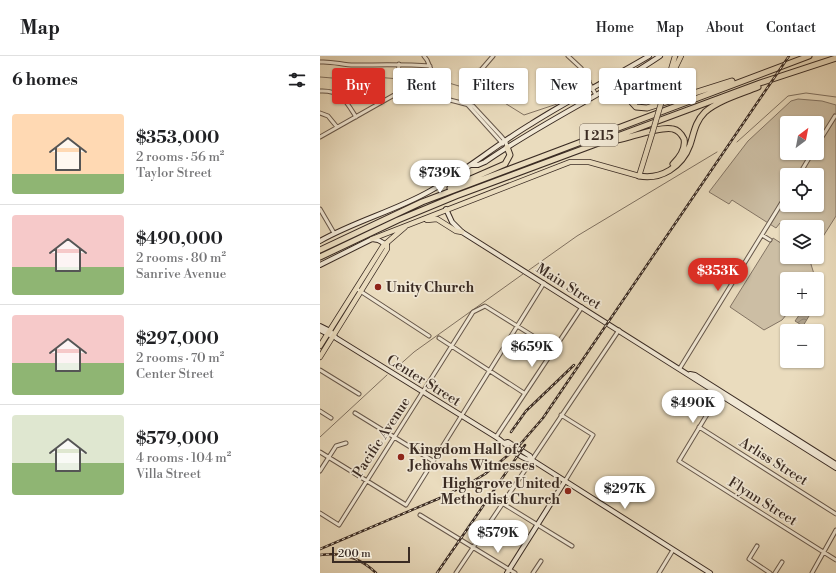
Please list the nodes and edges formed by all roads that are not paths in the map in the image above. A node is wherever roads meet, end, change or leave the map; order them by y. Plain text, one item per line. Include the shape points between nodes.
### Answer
1 (424, 56) edge
2 (493, 56) edge
3 (568, 56) edge
4 (649, 56) edge
5 (660, 56) edge
6 (809, 56) edge
7 (677, 57) edge
8 (836, 58) edge
9 (320, 62) edge
10 (399, 64) junction
11 (430, 66) joint
12 (399, 68) edge
13 (483, 68) edge
14 (580, 68) edge
15 (673, 68) edge
16 (745, 79) junction
17 (770, 80) junction
18 (591, 85) edge
19 (593, 89) junction
20 (320, 91) edge
21 (696, 92) edge
22 (596, 95) junction
23 (393, 96) edge
24 (451, 100) edge
25 (633, 104) edge
26 (659, 104) edge
27 (661, 104) edge
28 (320, 114) edge
29 (835, 116) edge
30 (356, 117) junction
31 (337, 128) junction
32 (824, 134) edge
33 (320, 137) edge
34 (602, 143) junction
35 (505, 144) junction
36 (639, 176) junction
37 (422, 202) junction
38 (780, 205) edge
39 (320, 209) edge
40 (446, 210) junction
41 (416, 222) junction
42 (410, 224) junction
43 (462, 232) junction
44 (334, 233) junction
45 (762, 235) junction
46 (372, 239) junction
47 (770, 240) dead end
48 (320, 241) edge
49 (387, 245) junction
50 (320, 250) edge
51 (320, 257) edge
52 (320, 266) edge
53 (544, 283) junction
54 (358, 290) junction
55 (582, 307) junction
56 (320, 326) edge
57 (517, 326) junction
58 (320, 330) edge
59 (619, 330) junction
60 (328, 333) junction
61 (333, 336) junction
62 (429, 336) dead end
63 (439, 338) dead end
64 (320, 346) edge
65 (451, 346) junction
66 (554, 349) junction
67 (320, 357) edge
68 (680, 368) junction
69 (320, 370) edge
70 (489, 371) junction
71 (423, 392) junction
72 (524, 393) junction
73 (720, 393) junction
74 (359, 394) dead end
75 (320, 410) edge
76 (355, 413) dead end
77 (561, 415) junction
78 (462, 416) junction
79 (331, 418) dead end
80 (699, 427) junction
81 (394, 437) junction
82 (496, 437) junction
83 (346, 443) dead end
84 (320, 452) edge
85 (329, 457) junction
86 (532, 460) junction
87 (433, 461) junction
88 (836, 464) edge
89 (836, 468) edge
90 (320, 471) edge
91 (366, 480) junction
92 (565, 481) junction
93 (502, 503) junction
94 (320, 514) edge
95 (836, 514) edge
96 (420, 515) dead end
97 (538, 525) junction
98 (836, 530) edge
99 (572, 546) dead end
100 (757, 546) dead end
101 (473, 547) junction
102 (674, 550) junction
103 (825, 553) junction
104 (836, 560) edge
105 (541, 561) dead end
106 (782, 562) dead end
107 (508, 571) edge
108 (456, 573) edge
109 (515, 573) edge
110 (533, 573) edge
111 (659, 573) edge
112 (710, 573) edge
113 (770, 573) edge
114 (775, 573) edge
115 (812, 573) edge

1 - 11 street
2 - 13 street
3 - 14 street
4 - 19 main road
5 - 22 main road
6 - 16 highway, I 215
7 - 15 main road
8 - 17 highway, I 215
9 - 10 street via 354,65
10 - 11 street
10 - 12 street
16 - 21 highway via 736,79
16 - 37 highway, I 215
17 - 34 highway, I 215
17 - 36 highway via 704,113 696,125 684,156 672,169 654,177
18 - 19 street
19 - 22 street
19 - 35 main road via 530,125
20 - 30 street via 344,97
22 - 35 main road
23 - 30 street
24 - 35 street via 473,106
25 - 26 highway via 636,107 647,108
27 - 36 main road, bridge
28 - 31 street via 328,116
29 - 32 street
30 - 31 street
31 - 33 street
34 - 36 highway via 662,129 679,132 684,144 682,153 674,164 662,171
34 - 51 highway, I 215 via 456,196
35 - 37 highway via 510,155 505,164
35 - 44 main road via 478,166 472,165 412,200
36 - 40 main road via 589,162 570,162
37 - 50 highway, I 215
38 - 45 street
39 - 44 street
40 - 41 main road
40 - 43 main road, Main Street via 452,222
41 - 42 main road
41 - 43 main road via 435,218
42 - 46 main road
42 - 49 main road via 396,234
43 - 53 main road, Main Street
44 - 48 main road
45 - 47 street
45 - 68 street
46 - 49 main road
46 - 52 main road
49 - 54 main road
53 - 55 main road, Main Street
53 - 57 street
54 - 60 main road
54 - 61 main road
54 - 62 street
55 - 59 main road, Main Street
55 - 66 street
56 - 60 main road
57 - 65 street, Pacific Avenue via 485,306 472,312
57 - 66 street
57 - 70 street
58 - 60 main road, Center Street
59 - 68 main road, Main Street
59 - 77 street
60 - 61 main road, Center Street
60 - 64 main road
61 - 67 main road
61 - 71 main road, Center Street
63 - 65 street
65 - 70 street
65 - 71 street, Pacific Avenue
66 - 72 street
68 - 73 main road, Main Street
69 - 74 street
70 - 72 street
70 - 78 street
71 - 78 main road, Center Street
71 - 81 street, Pacific Avenue
72 - 82 street
73 - 80 street
73 - 88 main road, Main Street
73 - 89 main road, Main Street
75 - 79 street
76 - 81 street
77 - 86 street
77 - 92 street via 593,435
78 - 82 main road, Center Street
78 - 87 street
80 - 95 street, Arliss Street
80 - 103 street, Flynn Street via 679,461
81 - 87 street
81 - 91 street, Pacific Avenue
82 - 86 main road, Center Street via 530,456
83 - 85 street via 336,446
84 - 85 street
85 - 90 street
85 - 91 street
86 - 92 main road, Center Street
86 - 93 street
87 - 91 street via 406,505
91 - 94 street, Pacific Avenue via 339,525
92 - 97 main road
92 - 102 main road, Center Street
93 - 97 street
93 - 101 street
96 - 101 street
97 - 99 street
97 - 107 main road
98 - 103 street via 825,548
100 - 113 street via 749,559
101 - 107 street
101 - 108 street
102 - 111 street
102 - 112 main road, Center Street
103 - 104 street, Flynn Street
103 - 115 street
105 - 110 street
106 - 114 street
107 - 109 street

